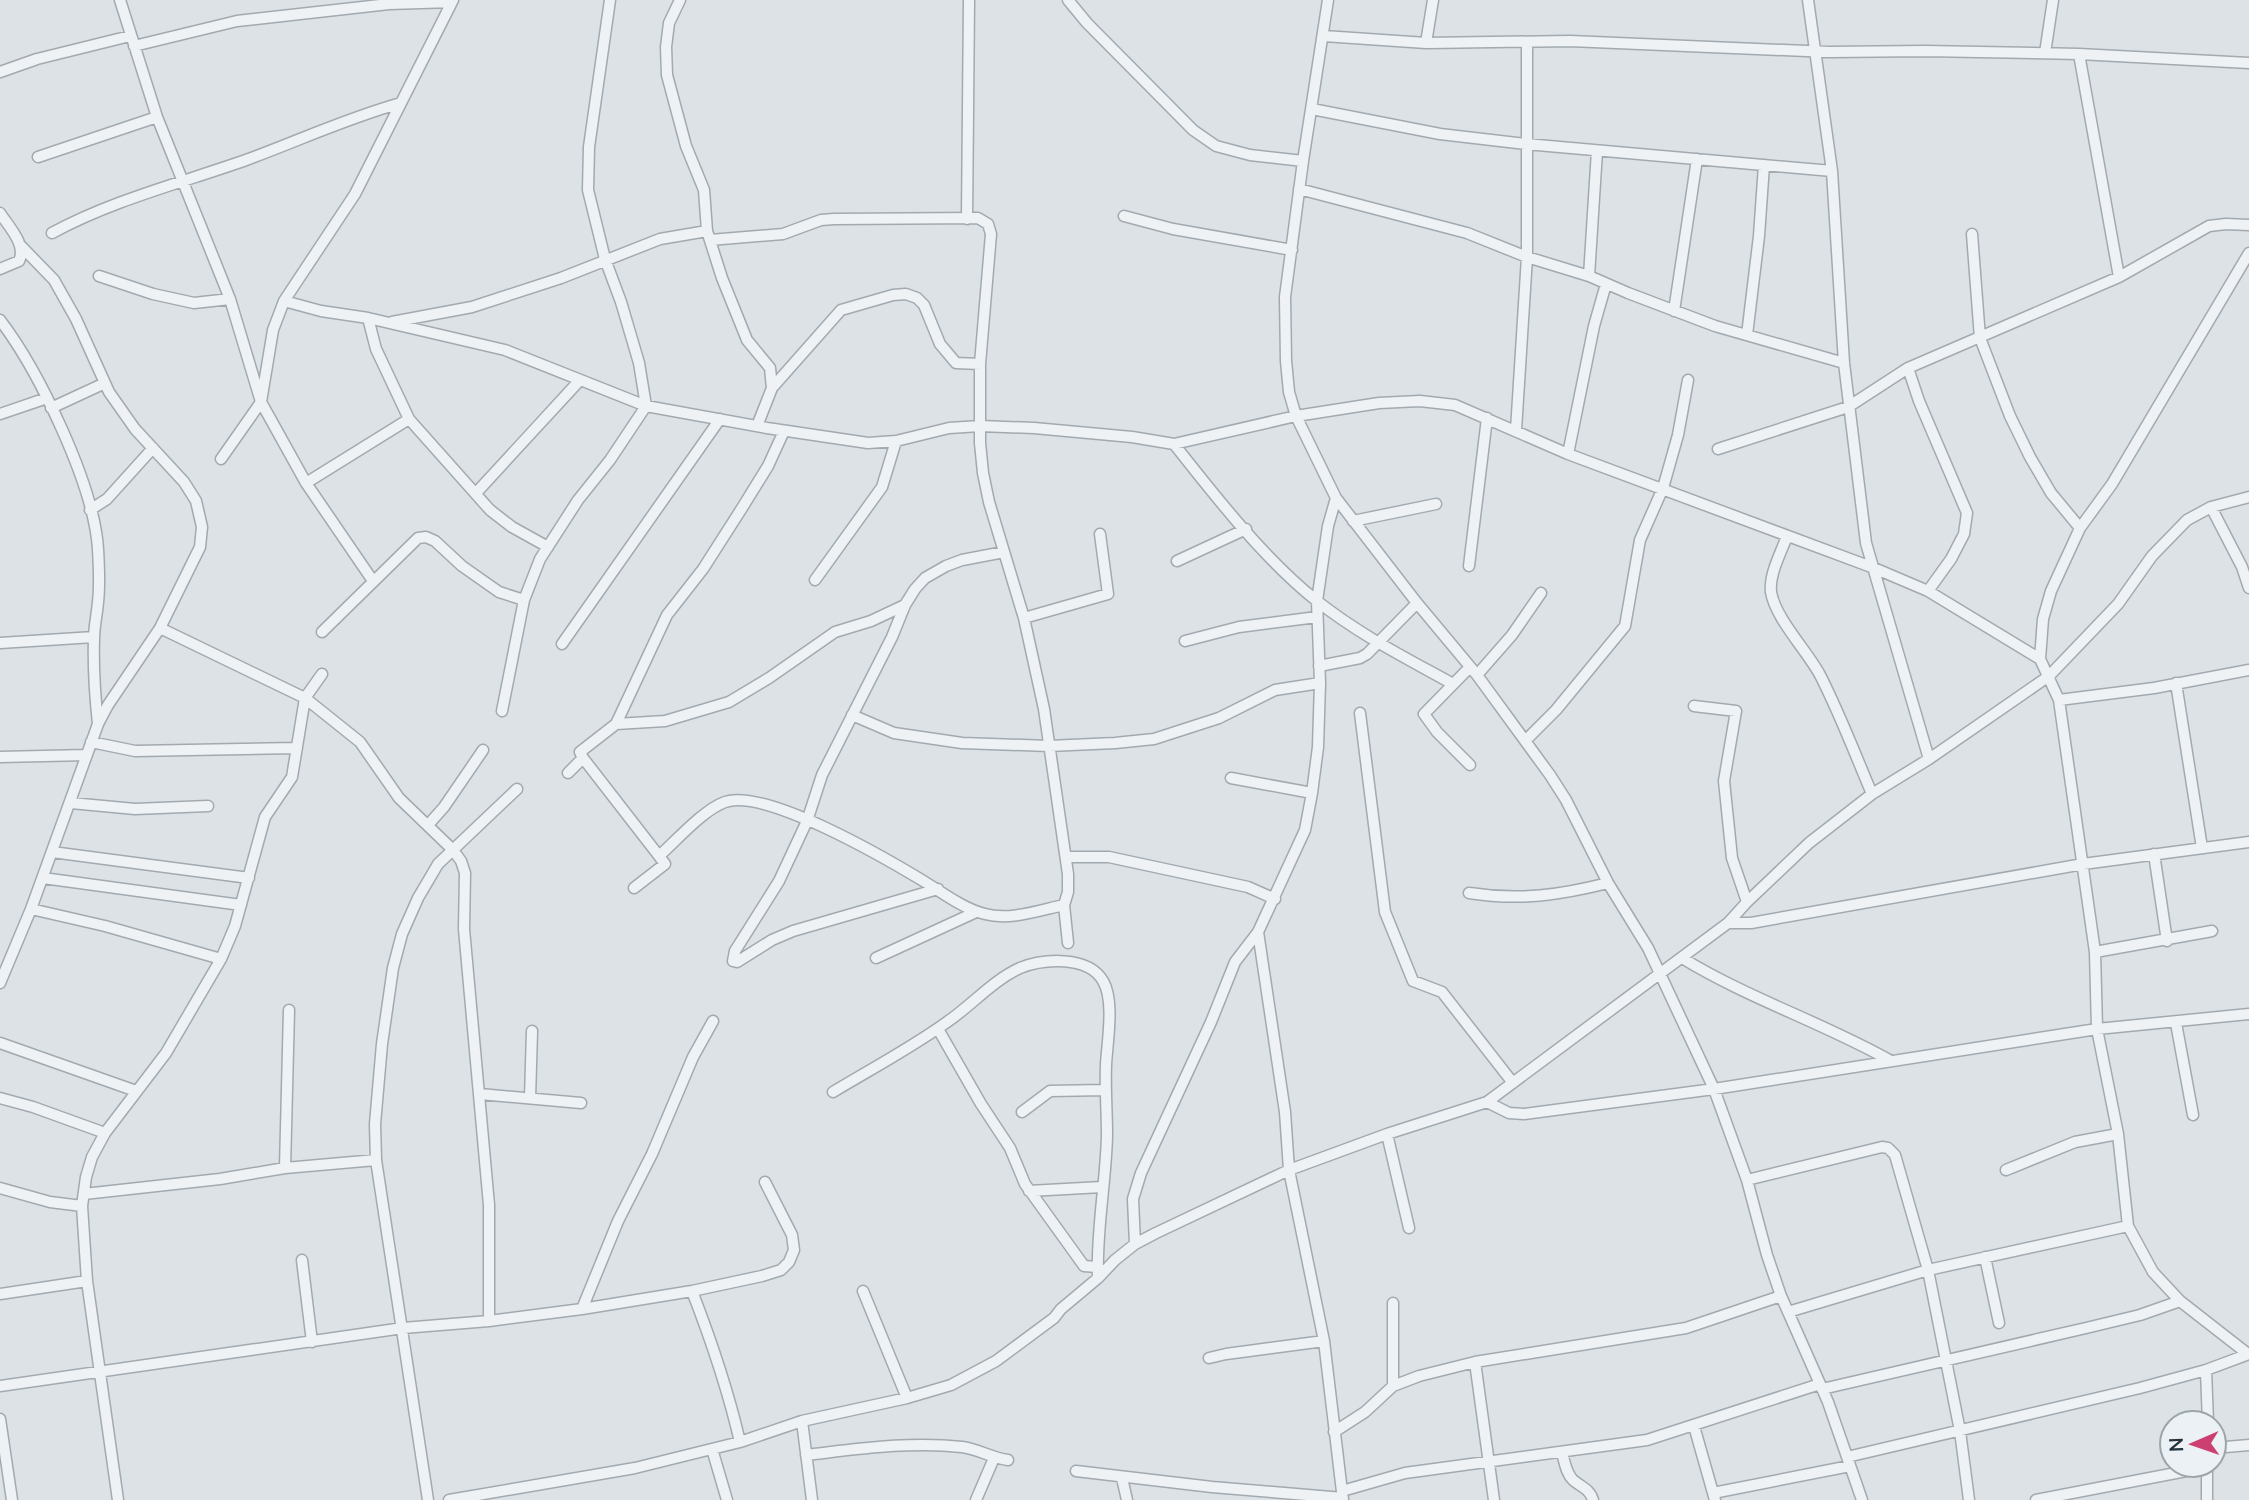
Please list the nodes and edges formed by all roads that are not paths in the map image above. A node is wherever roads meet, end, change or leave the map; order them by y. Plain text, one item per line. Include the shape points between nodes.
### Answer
1 (120, 0) edge
2 (610, 0) edge
3 (680, 0) edge
4 (969, 0) edge
5 (1068, 0) edge
6 (1328, 0) edge
7 (1433, 0) edge
8 (1808, 0) edge
9 (2053, 0) edge
10 (452, 1) edge
11 (1324, 36) junction
12 (132, 41) junction
13 (1426, 43) junction
14 (1527, 43) junction
15 (1816, 50) junction
16 (2045, 54) junction
17 (2079, 54) junction
18 (2249, 63) edge
19 (0, 72) edge
20 (401, 103) junction
21 (1312, 109) junction
22 (157, 117) junction
23 (1526, 144) junction
24 (1597, 151) junction
25 (38, 157) dead end
26 (1697, 159) junction
27 (1303, 161) junction
28 (1764, 165) junction
29 (1832, 171) junction
30 (183, 181) junction
31 (1299, 189) junction
32 (0, 213) edge
33 (1124, 216) dead end
34 (967, 219) junction
35 (2249, 225) edge
36 (52, 233) dead end
37 (1972, 234) dead end
38 (709, 235) junction
39 (21, 246) junction
40 (1292, 250) junction
41 (2249, 253) edge
42 (1527, 257) junction
43 (605, 259) junction
44 (0, 268) edge
45 (100, 275) dead end
46 (1590, 275) junction
47 (2119, 277) junction
48 (1606, 284) junction
49 (230, 299) junction
50 (284, 301) junction
51 (1674, 311) junction
52 (369, 318) junction
53 (0, 320) edge
54 (385, 323) junction
55 (1747, 335) junction
56 (1980, 338) junction
57 (1844, 363) junction
58 (980, 364) junction
59 (1908, 368) junction
60 (580, 380) junction
61 (1688, 380) dead end
62 (105, 383) junction
63 (772, 388) junction
64 (261, 401) junction
65 (49, 403) junction
66 (646, 406) junction
67 (1848, 407) junction
68 (0, 414) edge
69 (1296, 416) junction
70 (1487, 418) junction
71 (409, 419) junction
72 (720, 419) junction
73 (757, 426) junction
74 (980, 426) junction
75 (1516, 430) junction
76 (784, 431) junction
77 (896, 440) junction
78 (1174, 444) junction
79 (153, 448) junction
80 (1718, 449) dead end
81 (1568, 454) junction
82 (221, 459) dead end
83 (306, 483) junction
84 (1663, 488) junction
85 (476, 493) junction
86 (2249, 496) edge
87 (1336, 498) junction
88 (1436, 504) dead end
89 (2211, 507) junction
90 (90, 510) junction
91 (1353, 521) junction
92 (2080, 528) junction
93 (1246, 529) junction
94 (1100, 534) dead end
95 (1787, 536) junction
96 (548, 547) junction
97 (1004, 552) junction
98 (1177, 561) dead end
99 (1469, 566) dead end
100 (1874, 568) junction
101 (815, 580) dead end
102 (373, 581) junction
103 (2249, 588) edge
104 (1928, 591) junction
105 (1541, 593) dead end
106 (524, 600) junction
107 (1317, 600) junction
108 (1417, 603) junction
109 (905, 604) junction
110 (1317, 617) junction
111 (1024, 618) junction
112 (160, 628) junction
113 (322, 632) dead end
114 (94, 637) junction
115 (1185, 641) dead end
116 (0, 643) edge
117 (1379, 643) junction
118 (562, 644) dead end
119 (2040, 659) junction
120 (1319, 666) junction
121 (2249, 670) edge
122 (1474, 671) junction
123 (322, 674) dead end
124 (2049, 677) junction
125 (1320, 683) junction
126 (2176, 683) junction
127 (1453, 684) junction
128 (305, 698) junction
129 (2059, 700) junction
130 (1694, 706) dead end
131 (502, 711) dead end
132 (1360, 712) dead end
133 (852, 715) junction
134 (98, 724) junction
135 (615, 724) junction
136 (1526, 740) junction
137 (91, 742) junction
138 (1049, 746) junction
139 (297, 748) junction
140 (483, 750) dead end
141 (87, 755) junction
142 (0, 757) edge
143 (583, 758) junction
144 (1929, 759) junction
145 (1470, 765) dead end
146 (568, 773) dead end
147 (1231, 778) dead end
148 (517, 789) dead end
149 (1312, 793) junction
150 (1872, 794) junction
151 (71, 803) junction
152 (208, 806) dead end
153 (807, 821) junction
154 (428, 825) junction
155 (2249, 842) edge
156 (2202, 848) junction
157 (453, 850) junction
158 (52, 852) junction
159 (2154, 854) junction
160 (659, 856) junction
161 (1066, 857) junction
162 (2083, 864) junction
163 (43, 878) junction
164 (249, 878) junction
165 (1608, 883) junction
166 (634, 888) dead end
167 (938, 889) junction
168 (1469, 892) dead end
169 (1275, 899) junction
170 (1746, 902) junction
171 (241, 905) junction
172 (1064, 905) junction
173 (31, 909) junction
174 (976, 912) junction
175 (1728, 923) junction
176 (2212, 931) dead end
177 (1258, 932) junction
178 (2167, 941) junction
179 (1068, 943) dead end
180 (2095, 952) junction
181 (876, 958) dead end
182 (1682, 958) junction
183 (220, 959) junction
184 (1660, 973) junction
185 (0, 983) edge
186 (289, 1010) dead end
187 (2249, 1014) edge
188 (713, 1021) dead end
189 (2176, 1023) junction
190 (938, 1029) junction
191 (2096, 1029) junction
192 (532, 1031) dead end
193 (0, 1043) edge
194 (1891, 1061) junction
195 (1513, 1083) junction
196 (1714, 1089) junction
197 (1105, 1090) junction
198 (136, 1091) junction
199 (833, 1092) dead end
200 (480, 1094) junction
201 (0, 1098) edge
202 (530, 1098) junction
203 (1487, 1102) junction
204 (581, 1103) dead end
205 (1022, 1112) dead end
206 (2193, 1115) dead end
207 (105, 1133) junction
208 (1387, 1134) junction
209 (2118, 1134) junction
210 (376, 1160) junction
211 (285, 1168) junction
212 (1289, 1170) junction
213 (2006, 1170) dead end
214 (1747, 1180) junction
215 (765, 1182) dead end
216 (1102, 1187) junction
217 (0, 1188) edge
218 (1029, 1191) junction
219 (84, 1194) junction
220 (82, 1206) junction
221 (2128, 1226) junction
222 (1409, 1228) dead end
223 (1135, 1244) junction
224 (1985, 1257) junction
225 (302, 1260) dead end
226 (1928, 1270) junction
227 (1097, 1273) junction
228 (87, 1281) junction
229 (692, 1291) junction
230 (863, 1291) dead end
231 (0, 1294) edge
232 (1781, 1296) junction
233 (2180, 1301) junction
234 (1393, 1303) dead end
235 (582, 1309) junction
236 (1788, 1312) junction
237 (489, 1321) junction
238 (1998, 1323) dead end
239 (403, 1328) junction
240 (1324, 1341) junction
241 (312, 1342) junction
242 (2248, 1354) edge
243 (1209, 1358) dead end
244 (1947, 1360) junction
245 (1475, 1362) junction
246 (2206, 1370) junction
247 (98, 1373) junction
248 (0, 1386) edge
249 (1393, 1386) junction
250 (1821, 1387) junction
251 (907, 1398) junction
252 (2207, 1409) edge
253 (0, 1419) edge
254 (802, 1421) junction
255 (1694, 1426) junction
256 (1960, 1430) junction
257 (1334, 1432) junction
258 (740, 1442) junction
259 (2249, 1446) edge
260 (2228, 1447) edge
261 (712, 1449) junction
262 (1562, 1453) junction
263 (806, 1454) junction
264 (994, 1458) junction
265 (1008, 1460) dead end
266 (1848, 1462) junction
267 (1490, 1463) junction
268 (1076, 1471) dead end
269 (2158, 1476) edge
270 (1122, 1478) junction
271 (2207, 1479) edge
272 (1342, 1496) edge
273 (1714, 1496) edge
274 (12, 1500) edge
275 (118, 1500) edge
276 (428, 1500) edge
277 (449, 1500) edge
278 (727, 1500) edge
279 (812, 1500) edge
280 (976, 1500) edge
281 (1127, 1500) edge
282 (1494, 1500) edge
283 (1593, 1500) edge
284 (1862, 1500) edge
285 (1969, 1500) edge
286 (2036, 1500) edge
287 (2207, 1500) edge

1 - 12 street
2 - 43 street via 589,147 588,190
3 - 38 street via 669,23 667,75 686,146 704,190
4 - 34 street
5 - 27 street via 1193,130 1216,146
6 - 11 street
7 - 13 street
8 - 15 street
9 - 16 street
10 - 12 street via 237,21
10 - 20 street
11 - 13 street
11 - 21 street
12 - 19 street via 37,59
12 - 22 street
13 - 14 street
14 - 15 street
14 - 23 street
15 - 16 street
15 - 29 street
16 - 17 street
17 - 18 street
17 - 47 street
20 - 30 street
20 - 50 street via 355,194
21 - 23 street via 1440,134
21 - 27 street
22 - 25 street
22 - 30 street
23 - 24 street
23 - 42 street
24 - 26 street
24 - 46 street
26 - 28 street
26 - 51 street
27 - 31 street
28 - 29 street
28 - 55 street
29 - 57 street
30 - 36 street via 82,217
30 - 49 street
31 - 40 street
31 - 42 street via 1467,233
32 - 39 street
33 - 40 street
34 - 38 street via 834,219 783,234
34 - 58 street via 978,218 991,234
35 - 47 street via 2209,226
37 - 56 street
38 - 43 street via 660,239
38 - 63 street via 747,340 770,368
39 - 44 street via 19,261
39 - 62 street via 54,281
40 - 69 street via 1285,297 1286,361
41 - 92 street via 2112,484
42 - 46 street
42 - 75 street
43 - 54 street via 472,307
43 - 66 street via 639,363
45 - 49 street via 194,303
46 - 48 street
47 - 56 street
48 - 51 street
48 - 81 street
49 - 64 street
50 - 52 street
50 - 64 street via 273,330
51 - 55 street
52 - 54 street
52 - 71 street via 376,349
53 - 65 street
54 - 60 street via 505,351
55 - 57 street
56 - 59 street
56 - 92 street via 2030,457 2051,493
57 - 67 street
58 - 63 street via 956,363 940,344 924,305 917,298 894,295 841,310
58 - 74 street
59 - 67 street
59 - 104 street via 1967,513 1964,534
60 - 66 street
60 - 85 street
61 - 84 street
62 - 65 street
62 - 79 street
63 - 73 street
64 - 82 street
64 - 83 street
65 - 68 street
65 - 90 street
66 - 72 street
66 - 96 street
67 - 80 street
67 - 100 street via 1866,543
69 - 70 street via 1420,401 1455,405
69 - 78 street
69 - 87 street
70 - 75 street
70 - 99 street
71 - 83 street
71 - 85 street
72 - 73 street
72 - 118 street
73 - 76 street
74 - 77 street
74 - 78 street
74 - 97 street via 987,492
75 - 81 street
76 - 77 street via 868,443
76 - 135 street via 743,508 667,615
77 - 101 street via 882,487
78 - 93 street
79 - 90 street via 107,499
79 - 112 street via 196,501 202,527 200,547
81 - 84 street
83 - 102 street
84 - 95 street
84 - 136 street via 1640,540 1625,626
85 - 96 street via 512,527
86 - 89 street
87 - 91 street
87 - 107 street
88 - 91 street
89 - 103 street
89 - 124 street via 2169,537 2118,604
90 - 114 street via 98,547
91 - 108 street
92 - 119 street via 2051,591
93 - 98 street
93 - 107 street
94 - 111 street via 1108,594
95 - 100 street
95 - 150 street via 1774,571 1772,597 1819,674
96 - 106 street
97 - 109 street via 946,566 925,578
97 - 111 street
100 - 104 street
100 - 144 street
102 - 106 street via 418,538 426,537 499,592
102 - 113 street
104 - 119 street
105 - 122 street via 1512,635
106 - 131 street
107 - 110 street
107 - 117 street
108 - 117 street
108 - 122 street
109 - 133 street
109 - 135 street via 835,632 729,702 664,721
110 - 115 street via 1239,626
110 - 120 street
111 - 138 street
112 - 128 street
112 - 134 street
114 - 116 street
114 - 134 street
117 - 120 street via 1360,658
117 - 127 street
119 - 124 street
120 - 125 street
121 - 126 street
122 - 127 street
122 - 136 street
123 - 128 street
124 - 129 street
124 - 144 street
125 - 138 street via 1275,690 1219,718 1154,739
125 - 149 street
126 - 129 street
126 - 156 street
127 - 145 street via 1424,717
128 - 139 street
128 - 154 street via 360,742 399,798
129 - 162 street
130 - 170 street via 1736,711 1724,781 1732,858
132 - 195 street via 1385,912 1398,947 1413,981 1442,992
133 - 138 street via 912,737
133 - 153 street via 822,775
134 - 137 street
135 - 143 street via 580,752
136 - 165 street via 1566,800
137 - 139 street via 135,751
137 - 141 street
138 - 161 street
139 - 164 street via 292,777 265,817
140 - 154 street
141 - 142 street
141 - 151 street
143 - 146 street
143 - 160 street
144 - 150 street
147 - 149 street
148 - 157 street
149 - 169 street via 1305,830
150 - 170 street
151 - 152 street via 135,808
151 - 158 street
153 - 160 street via 756,802 724,803
153 - 167 street via 871,850
153 - 167 street via 733,961 793,931
154 - 157 street
155 - 156 street
156 - 159 street
157 - 200 street via 466,873 464,929
157 - 210 street via 438,864 418,898 393,968 382,1044
158 - 163 street
158 - 164 street
159 - 162 street
159 - 178 street
160 - 166 street via 666,864
161 - 169 street via 1108,857 1215,878
161 - 172 street
162 - 175 street via 1751,923
162 - 180 street
163 - 171 street
163 - 173 street
164 - 171 street
165 - 168 street via 1527,898
165 - 184 street
167 - 174 street
169 - 177 street
170 - 175 street
171 - 183 street
172 - 174 street via 1003,916
172 - 179 street
173 - 183 street
173 - 185 street
174 - 181 street
175 - 182 street
176 - 178 street
177 - 212 street via 1285,1112
177 - 223 street via 1236,962 1141,1173 1133,1199
178 - 180 street
180 - 191 street
182 - 184 street
182 - 194 street
183 - 198 street via 166,1053
184 - 195 street
184 - 196 street
186 - 211 street
187 - 189 street
188 - 235 street via 618,1221
189 - 191 street
189 - 206 street
190 - 197 street via 1019,969 1064,960 1081,964 1100,976 1107,991
190 - 199 street
190 - 218 street via 1010,1148
191 - 194 street
191 - 209 street
192 - 202 street
193 - 198 street
194 - 196 street
195 - 203 street
196 - 203 street via 1524,1114
196 - 214 street
197 - 205 street via 1050,1091
197 - 216 street
198 - 207 street
200 - 202 street
200 - 237 street via 489,1205
201 - 207 street
202 - 204 street
203 - 208 street
207 - 219 street via 92,1157
208 - 212 street
208 - 222 street
209 - 213 street via 2075,1142
209 - 221 street
210 - 211 street
210 - 239 street
211 - 219 street
212 - 223 street
212 - 240 street
214 - 226 street via 1888,1148 1895,1155
214 - 232 street
215 - 229 street via 792,1235 794,1250 789,1262 762,1276
216 - 218 street
216 - 227 street
217 - 220 street
218 - 227 street via 1084,1266
219 - 220 street
220 - 228 street
221 - 224 street
221 - 233 street via 2153,1272
223 - 227 street
224 - 226 street
224 - 238 street
225 - 241 street
226 - 236 street
226 - 244 street
227 - 251 street via 1054,1318 996,1361 951,1385
228 - 231 street
228 - 247 street
229 - 235 street
229 - 258 street
230 - 251 street
232 - 236 street
232 - 245 street via 1686,1328
233 - 242 street
233 - 244 street via 2140,1315
234 - 249 street
235 - 237 street
236 - 250 street
237 - 239 street
239 - 241 street
239 - 276 street
240 - 243 street
240 - 257 street
241 - 247 street
242 - 246 street
244 - 250 street
244 - 256 street
245 - 249 street
245 - 267 street
246 - 252 street
246 - 256 street
247 - 248 street
247 - 275 street
249 - 257 street
250 - 255 street
250 - 266 street
251 - 254 street
253 - 274 street
254 - 258 street
254 - 263 street
255 - 262 street via 1634,1443
255 - 273 street
256 - 266 street
256 - 285 street
257 - 272 street
258 - 261 street
259 - 260 street
261 - 277 street via 635,1468
261 - 278 street
262 - 267 street
262 - 283 street via 1567,1471
263 - 264 street via 930,1444 977,1450
263 - 279 street
264 - 265 street
264 - 280 street
266 - 273 street
266 - 284 street
267 - 272 street via 1405,1474
267 - 282 street
268 - 270 street
269 - 286 street
270 - 272 street
270 - 281 street
271 - 287 street

